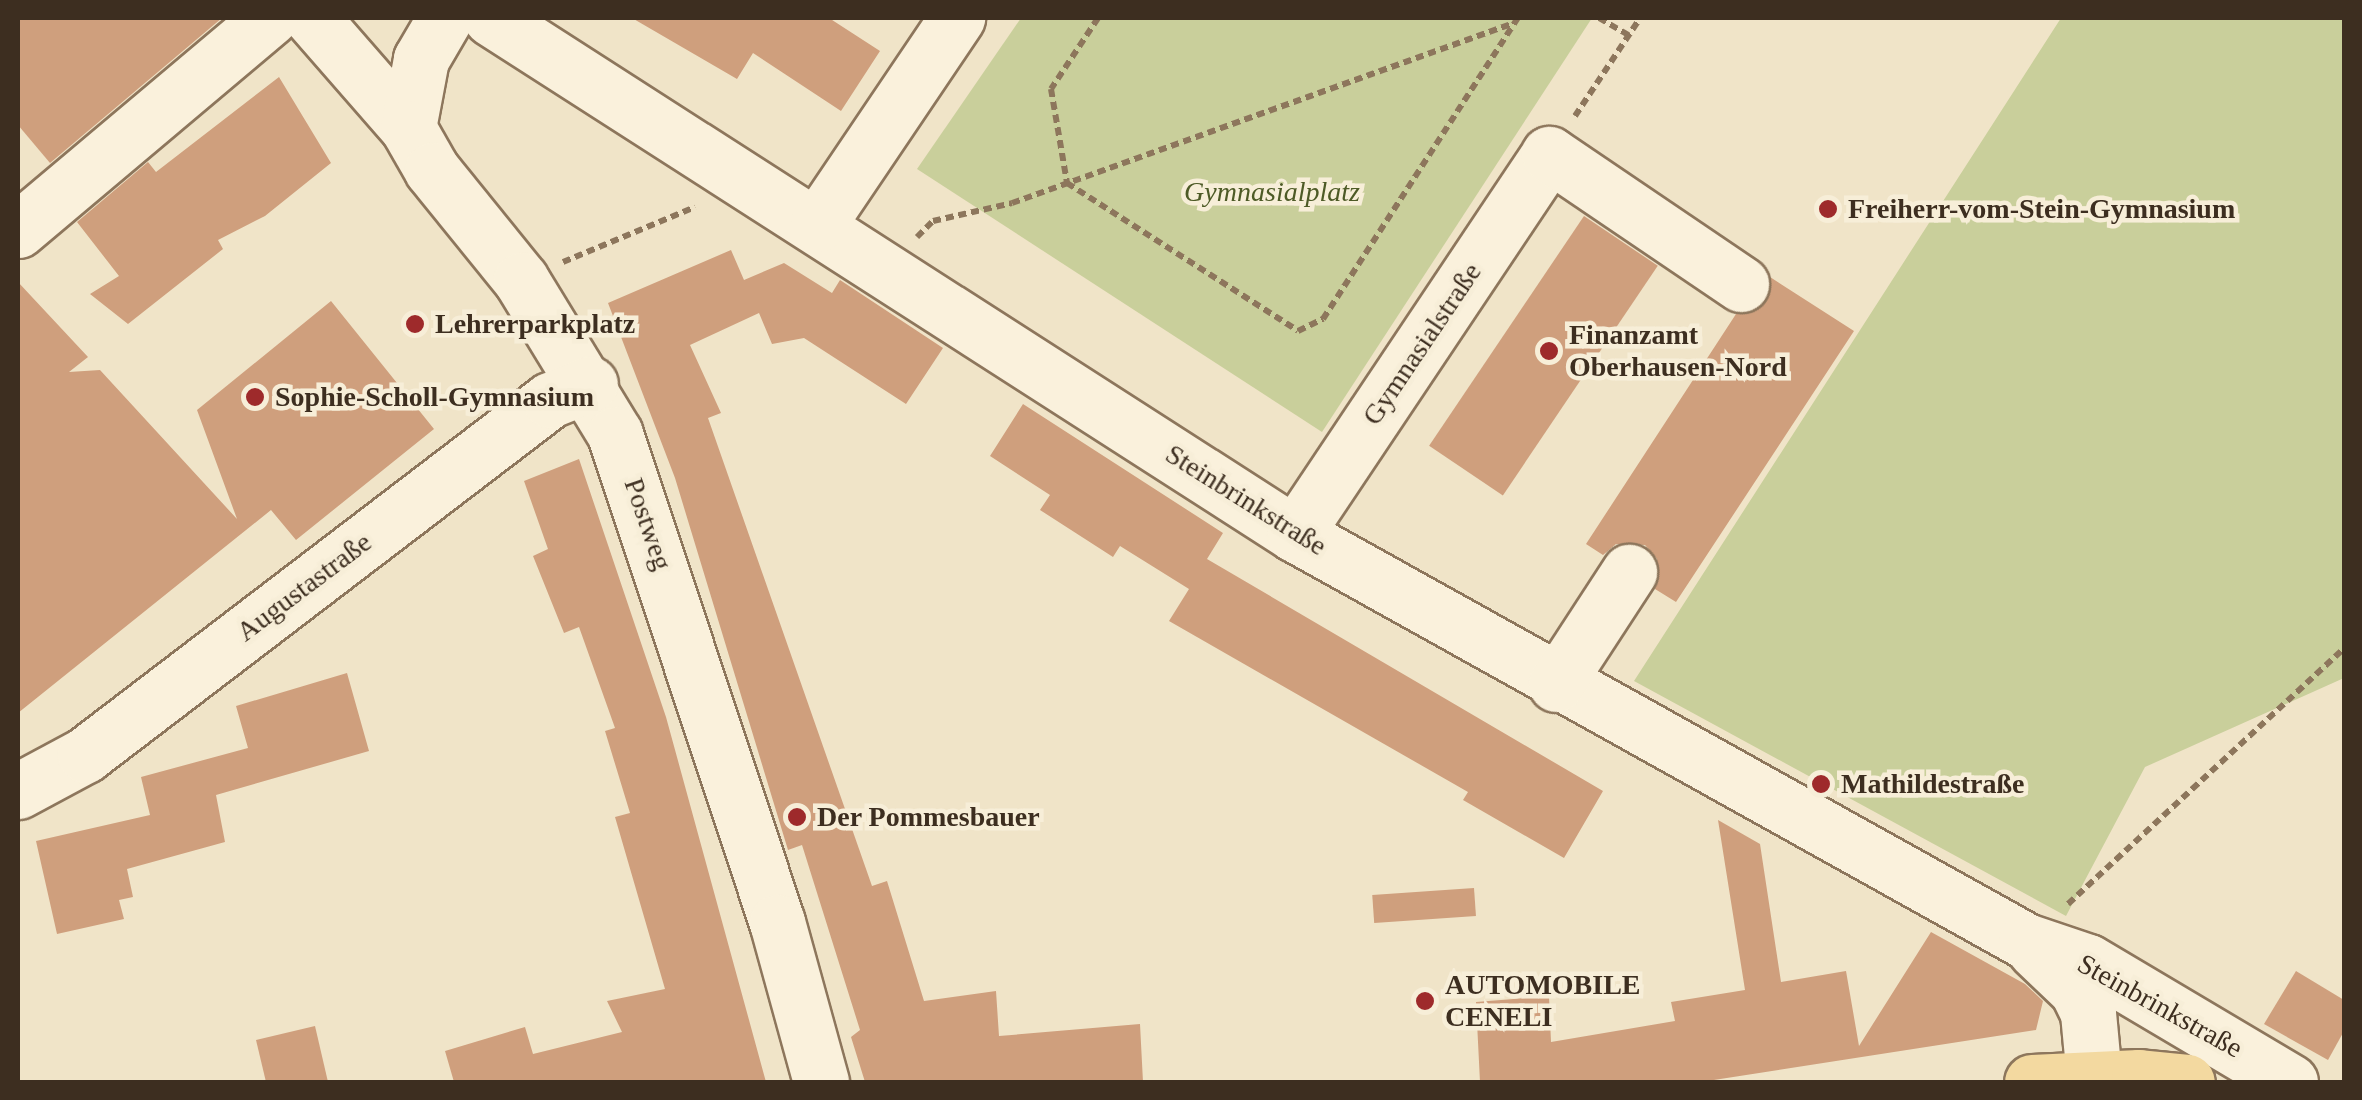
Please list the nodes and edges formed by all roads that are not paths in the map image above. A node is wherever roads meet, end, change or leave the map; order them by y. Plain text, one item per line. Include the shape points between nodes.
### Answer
1 (270, 18) edge
2 (312, 18) edge
3 (445, 18) edge
4 (491, 18) edge
5 (957, 18) edge
6 (408, 128) junction
7 (818, 224) junction
8 (18, 230) edge
9 (1741, 284) dead end
10 (590, 384) junction
11 (1295, 534) junction
12 (1629, 572) dead end
13 (1556, 684) junction
14 (18, 790) edge
15 (2026, 941) junction
16 (2094, 1078) junction
17 (820, 1082) edge
18 (2032, 1082) edge
19 (2187, 1082) edge
20 (2290, 1082) edge

1 - 8 street
2 - 6 street, Postweg
3 - 6 street via 420,59
4 - 7 street, Steinbrinkstraße
5 - 7 street
6 - 10 street, Postweg
7 - 11 street, Steinbrinkstraße
9 - 11 street, Gymnasialstraße via 1549,154
10 - 14 street, Augustastraße via 550,400 84,755
10 - 17 street, Postweg via 652,534 777,922
11 - 13 street, Steinbrinkstraße
12 - 13 street
13 - 15 street, Steinbrinkstraße
15 - 16 street, Steinbrinkstraße via 2077,990 2088,1013
15 - 20 street, Steinbrinkstraße via 2088,962
16 - 18 main road
16 - 19 main road

